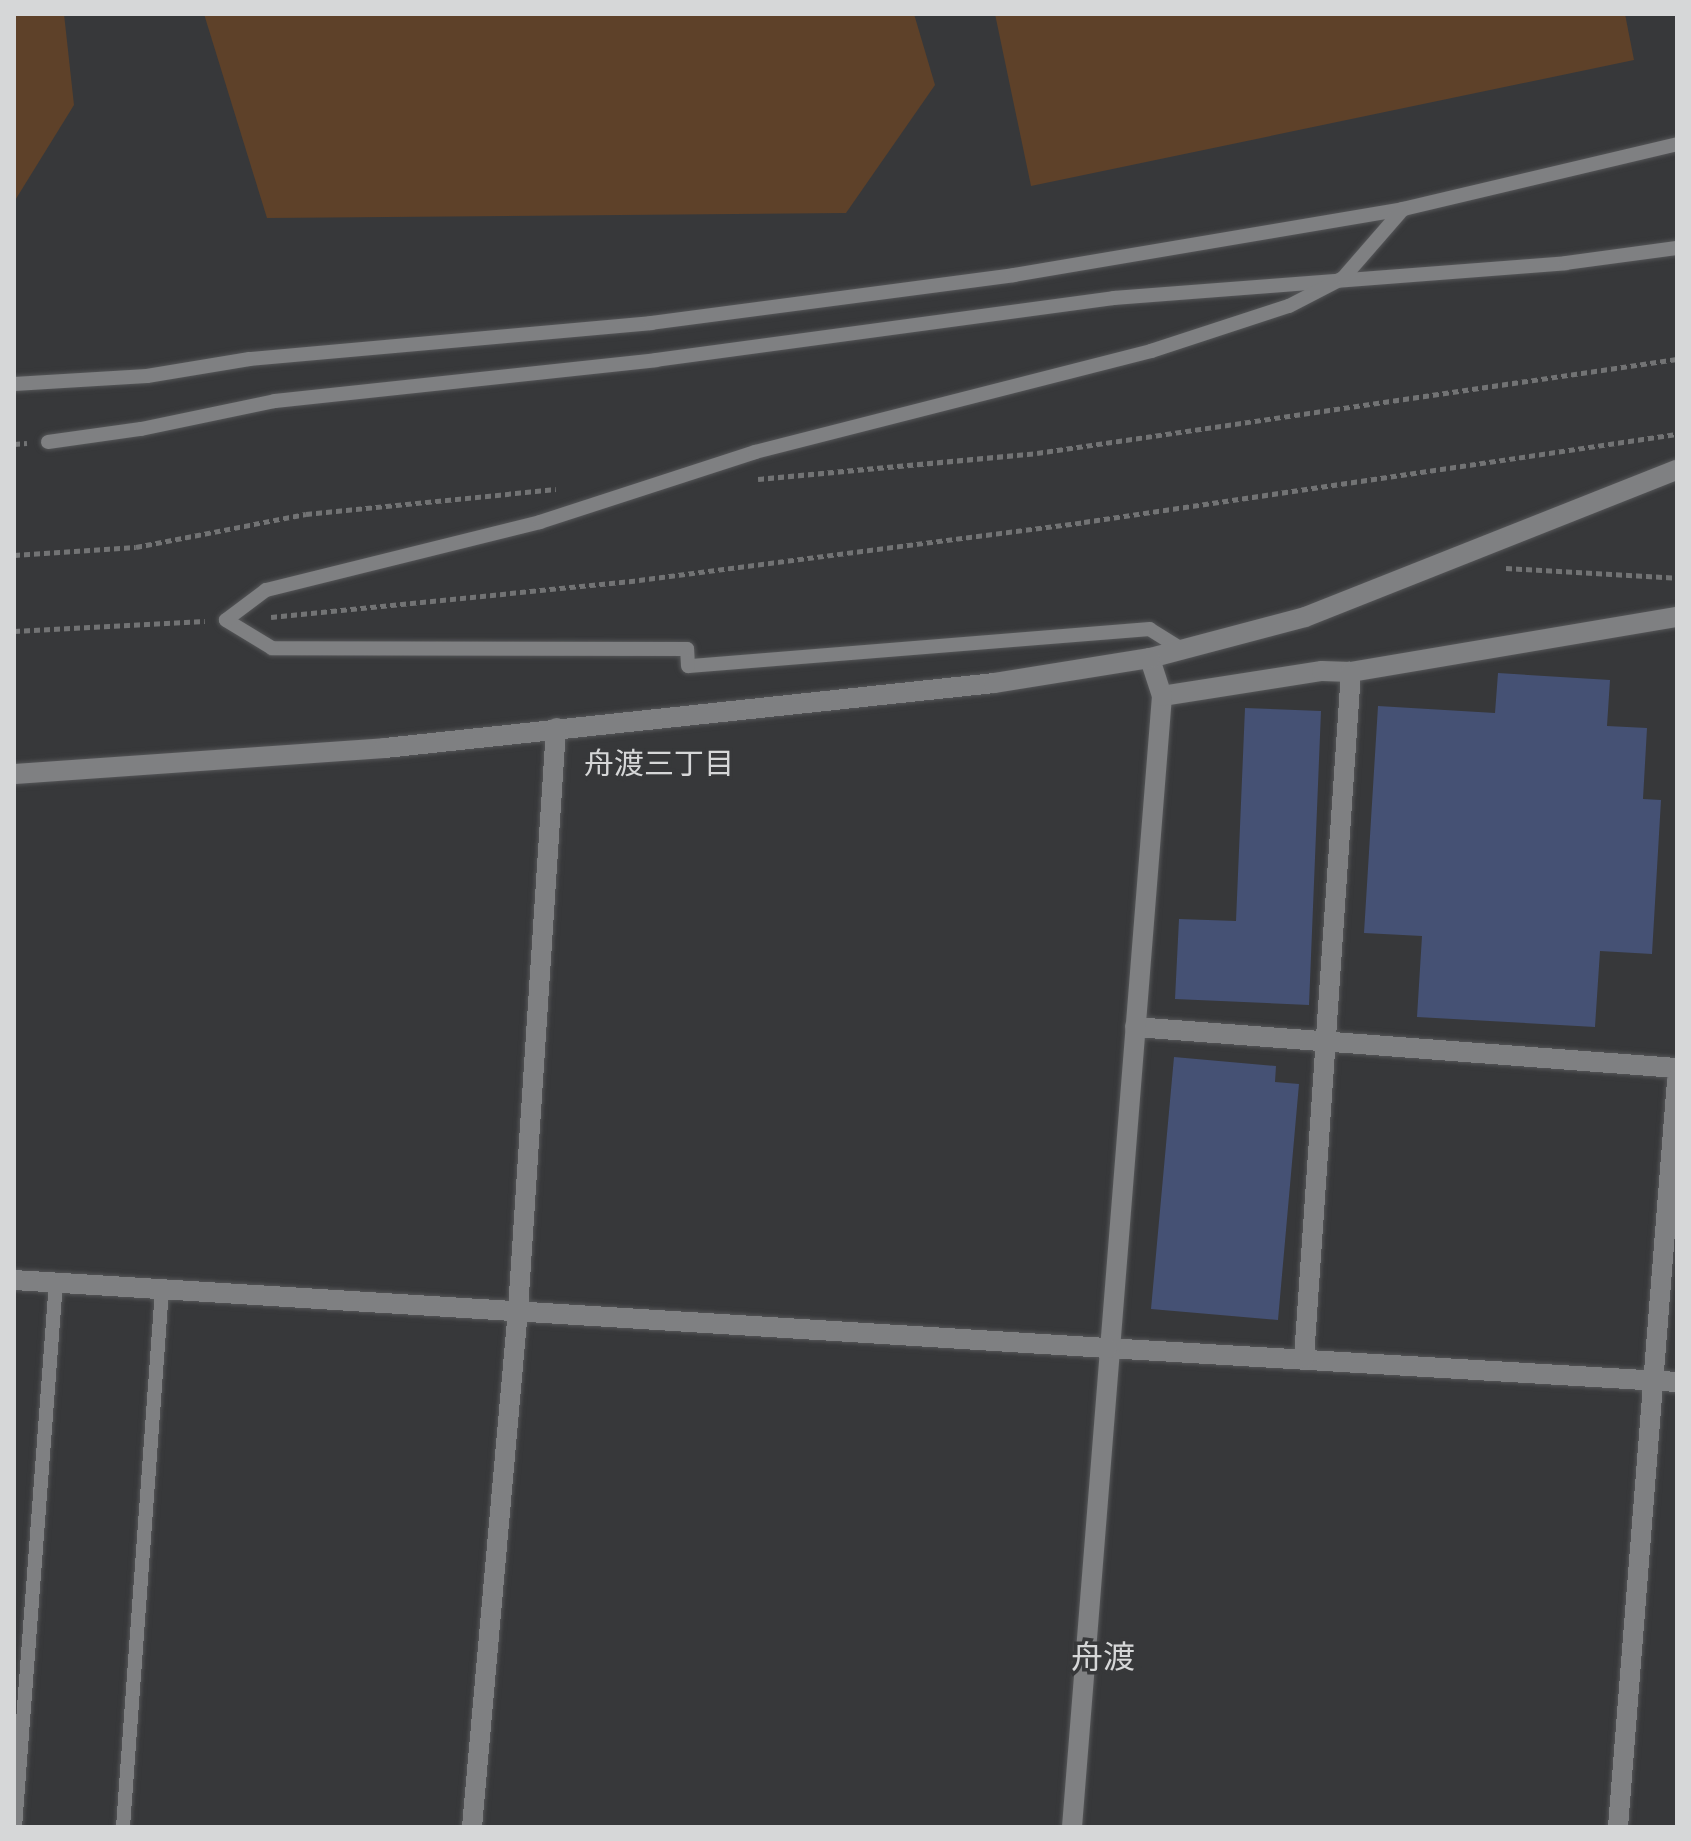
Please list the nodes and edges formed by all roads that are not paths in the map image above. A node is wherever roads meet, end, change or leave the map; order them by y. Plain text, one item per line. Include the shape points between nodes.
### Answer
1 (1677, 144) edge
2 (1403, 209) junction
3 (1677, 248) edge
4 (1343, 278) junction
5 (14, 384) edge
6 (48, 442) dead end
7 (1677, 470) edge
8 (1677, 617) edge
9 (1183, 650) junction
10 (1150, 658) junction
11 (1351, 672) junction
12 (1162, 696) junction
13 (556, 728) junction
14 (14, 774) edge
15 (1135, 1027) junction
16 (1325, 1041) junction
17 (1677, 1068) edge
18 (1677, 1080) edge
19 (14, 1280) edge
20 (56, 1282) junction
21 (162, 1289) junction
22 (518, 1310) junction
23 (1107, 1348) junction
24 (1304, 1358) junction
25 (1652, 1380) junction
26 (1677, 1382) edge
27 (15, 1827) edge
28 (123, 1827) edge
29 (472, 1827) edge
30 (1072, 1827) edge
31 (1618, 1827) edge

1 - 2 lane
2 - 4 lane
2 - 5 lane via 1014,275 651,323 250,359 147,376
3 - 4 lane via 1566,263
4 - 6 lane via 1114,298 656,360 275,401
4 - 9 lane via 1289,306 1151,351 755,452 540,522 266,590 226,620 272,648 687,649 688,666 1150,629
7 - 9 street via 1305,617
8 - 11 street
9 - 10 street
10 - 12 street
10 - 13 street via 994,683
11 - 12 street via 1322,671
11 - 16 street
12 - 15 street
13 - 14 street via 385,748
13 - 22 street
15 - 16 street
15 - 23 street
16 - 17 street
16 - 24 street
18 - 25 street
19 - 20 street
20 - 21 street
20 - 27 lane
21 - 22 street
21 - 28 lane
22 - 23 street
22 - 29 street
23 - 24 street
23 - 30 street
24 - 25 street
25 - 26 street
25 - 31 street

